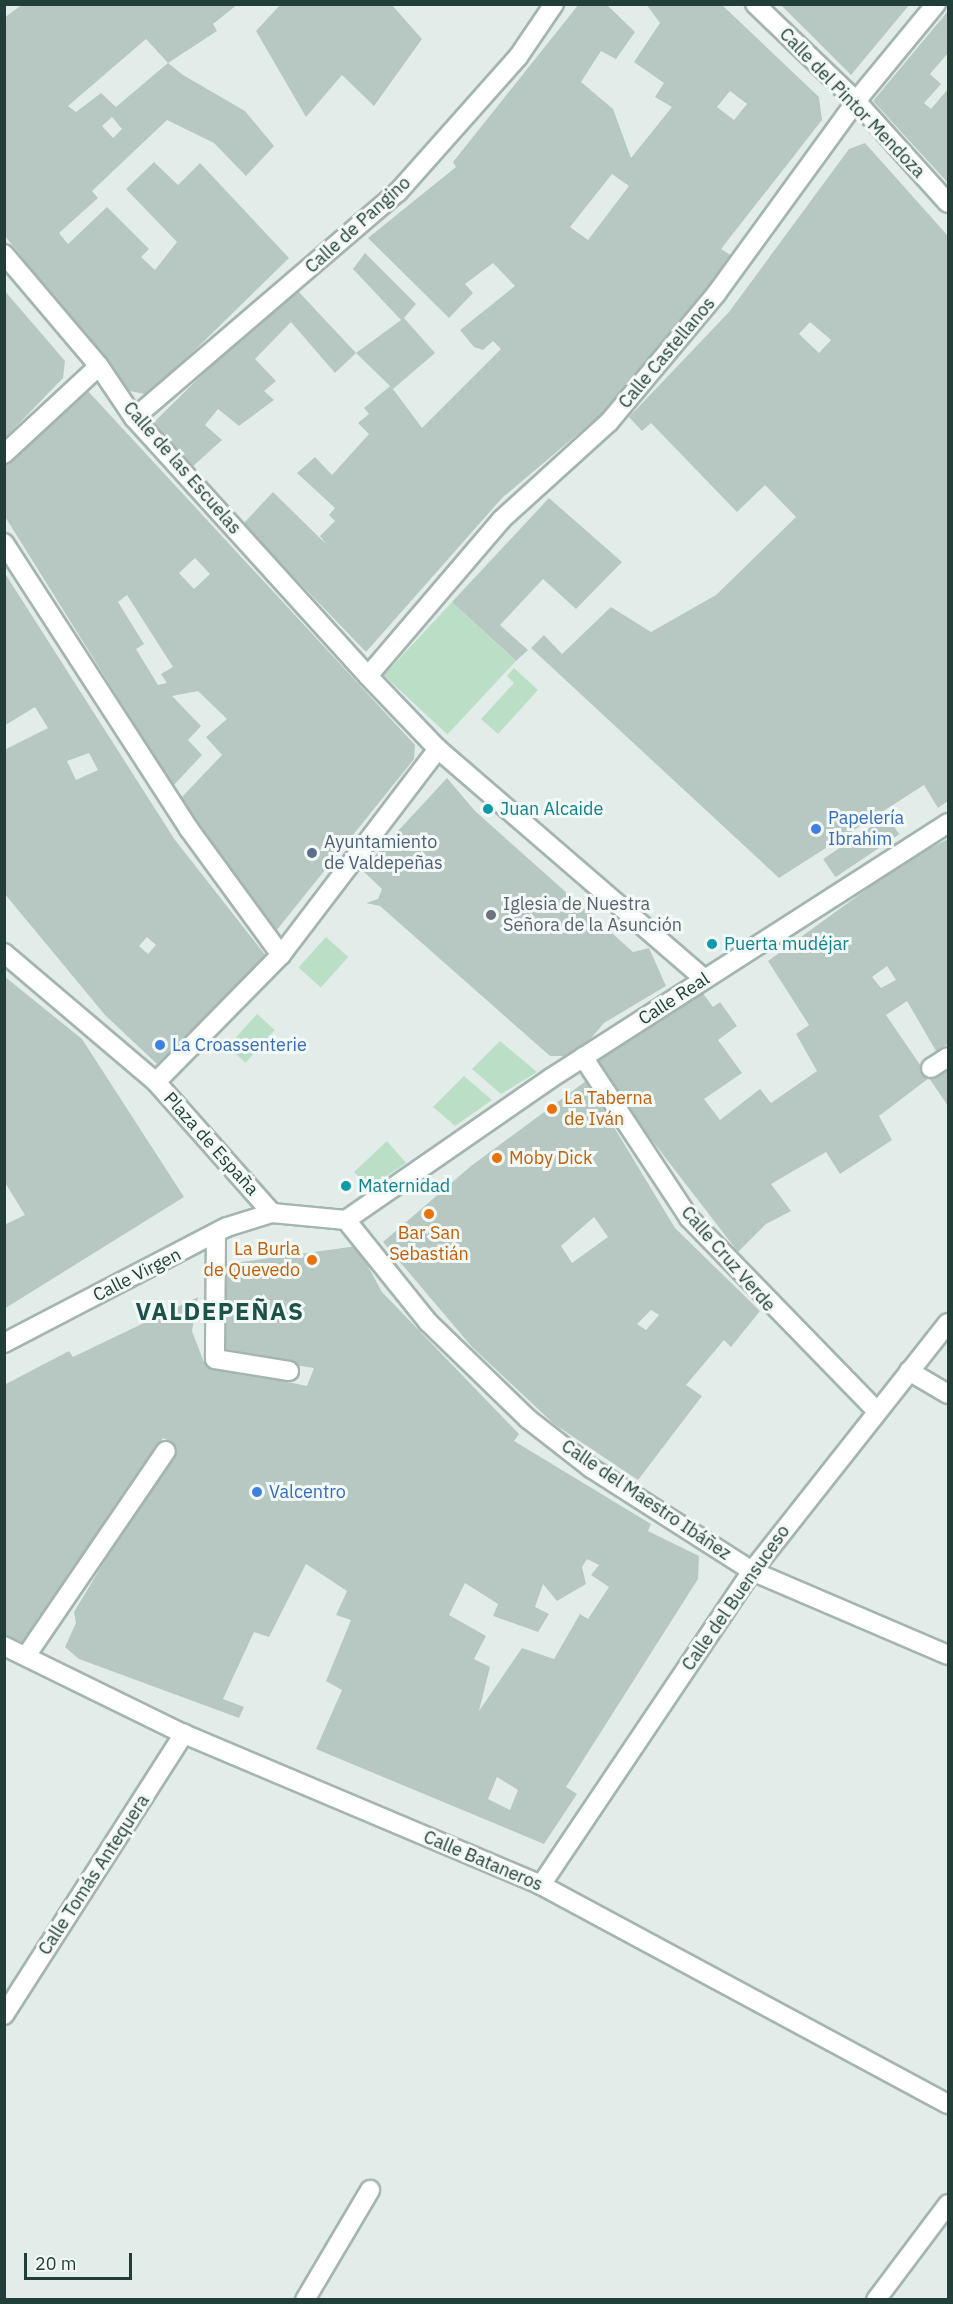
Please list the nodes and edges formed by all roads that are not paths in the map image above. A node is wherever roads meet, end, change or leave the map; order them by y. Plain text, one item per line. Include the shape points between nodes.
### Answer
1 (554, 4) edge
2 (755, 4) edge
3 (936, 4) edge
4 (856, 101) junction
5 (948, 202) edge
6 (4, 254) edge
7 (99, 366) junction
8 (134, 418) junction
9 (4, 454) edge
10 (4, 543) edge
11 (368, 676) junction
12 (438, 749) junction
13 (948, 823) edge
14 (4, 953) edge
15 (281, 955) junction
16 (704, 979) junction
17 (584, 1057) junction
18 (948, 1058) edge
19 (931, 1068) dead end
20 (156, 1082) junction
21 (272, 1213) junction
22 (346, 1220) junction
23 (216, 1235) junction
24 (948, 1323) edge
25 (4, 1343) edge
26 (289, 1371) dead end
27 (909, 1371) junction
28 (948, 1394) edge
29 (877, 1411) junction
30 (166, 1451) dead end
31 (752, 1571) junction
32 (4, 1646) edge
33 (948, 1655) edge
34 (26, 1656) junction
35 (184, 1734) junction
36 (541, 1885) junction
37 (4, 2015) edge
38 (948, 2104) edge
39 (370, 2190) dead end
40 (948, 2204) edge
41 (305, 2300) edge
42 (876, 2300) edge

1 - 8 street, Calle de Pangino via 518,57 398,192
2 - 4 street, Calle del Pintor Mendoza
3 - 4 street, Calle Castellanos
4 - 5 street, Calle del Pintor Mendoza
4 - 11 street, Calle Castellanos via 716,294 609,422 502,519
6 - 7 street, Calle de las Escuelas
7 - 8 street, Calle de las Escuelas
7 - 9 street
8 - 11 street, Calle de las Escuelas
10 - 15 street via 189,829
11 - 12 street, Calle de las Escuelas
12 - 15 street, Plaza de España
12 - 16 street
13 - 16 street, Calle Real
14 - 20 street
15 - 20 street, Plaza de España
16 - 17 street, Calle Real
17 - 22 street, Calle Real
17 - 29 street, Calle Cruz Verde via 689,1218
18 - 19 street
20 - 21 street, Plaza de España
21 - 22 street, Plaza de España
21 - 23 street, Calle Virgen
22 - 31 street, Calle del Maestro Ibáñez via 428,1322 528,1419 591,1468
23 - 25 street, Calle Virgen
23 - 26 street via 215,1359
24 - 27 street, Calle del Buensuceso
27 - 28 street
27 - 29 street, Calle del Buensuceso
29 - 31 street, Calle del Buensuceso
30 - 34 street
31 - 33 street, Calle del Maestro Ibáñez
31 - 36 street, Calle del Buensuceso
32 - 34 street, Calle Bataneros
34 - 35 street, Calle Bataneros
35 - 36 street, Calle Bataneros
35 - 37 street, Calle Tomás Antequera
36 - 38 street, Calle Bataneros
39 - 41 street
40 - 42 street

